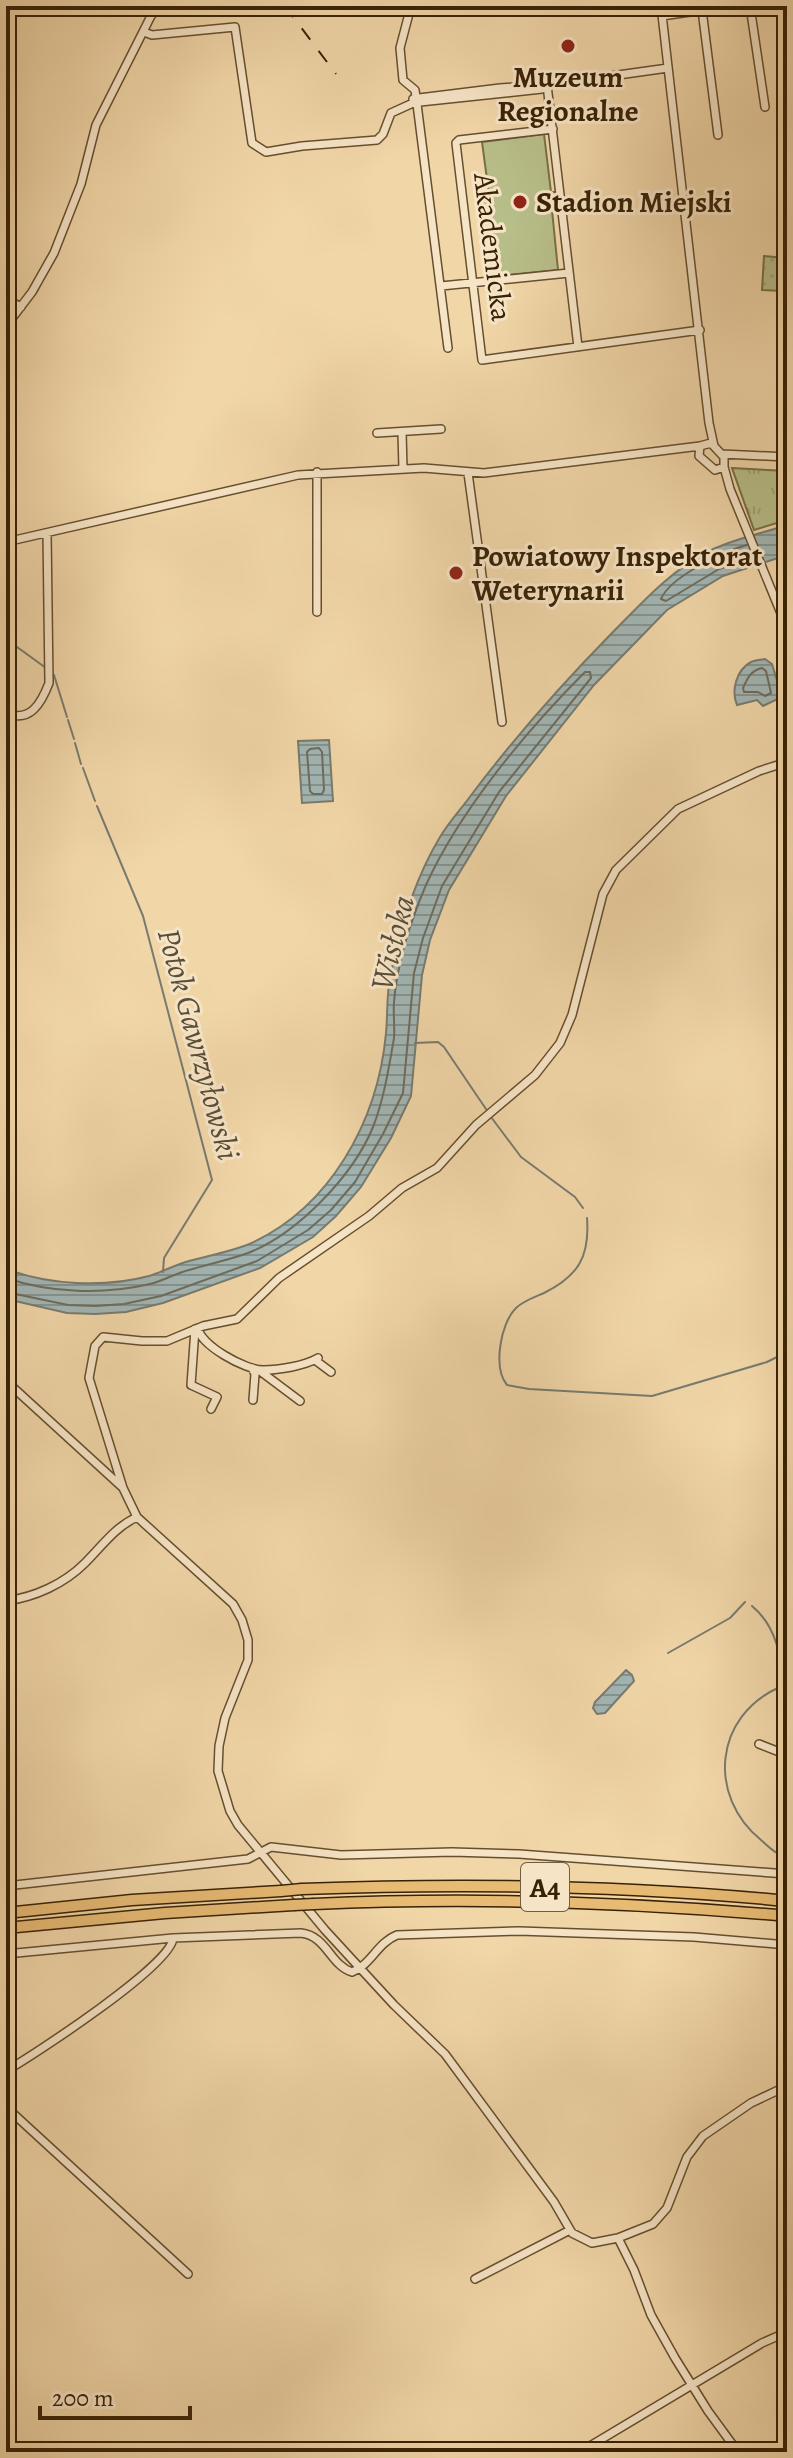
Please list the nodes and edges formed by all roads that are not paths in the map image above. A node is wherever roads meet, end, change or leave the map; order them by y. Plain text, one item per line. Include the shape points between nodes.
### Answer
1 (139, 6) edge
2 (411, 6) edge
3 (661, 6) edge
4 (731, 6) edge
5 (750, 6) edge
6 (708, 8) edge
7 (153, 9) edge
8 (662, 16) junction
9 (144, 32) junction
10 (668, 68) junction
11 (547, 85) junction
12 (417, 101) junction
13 (765, 107) dead end
14 (553, 129) junction
15 (718, 135) dead end
16 (569, 273) junction
17 (473, 282) junction
18 (441, 286) junction
19 (6, 299) edge
20 (21, 307) junction
21 (6, 326) edge
22 (700, 330) junction
23 (578, 347) junction
24 (448, 348) dead end
25 (709, 423) junction
26 (441, 429) dead end
27 (402, 432) junction
28 (377, 433) dead end
29 (702, 444) junction
30 (714, 446) junction
31 (666, 451) junction
32 (722, 454) junction
33 (699, 456) junction
34 (743, 457) junction
35 (787, 457) edge
36 (725, 465) junction
37 (403, 469) junction
38 (715, 470) junction
39 (317, 472) junction
40 (468, 473) junction
41 (730, 489) junction
42 (47, 533) junction
43 (6, 542) edge
44 (317, 612) dead end
45 (787, 628) edge
46 (6, 713) edge
47 (502, 722) dead end
48 (787, 762) edge
49 (196, 1328) junction
50 (256, 1369) junction
51 (331, 1372) dead end
52 (6, 1381) edge
53 (253, 1400) dead end
54 (300, 1401) dead end
55 (211, 1409) dead end
56 (123, 1488) junction
57 (137, 1517) junction
58 (6, 1601) edge
59 (759, 1744) dead end
60 (787, 1755) edge
61 (261, 1853) junction
62 (787, 1874) edge
63 (6, 1886) edge
64 (787, 1901) edge
65 (6, 1913) edge
66 (787, 1916) edge
67 (6, 1928) edge
68 (173, 1938) junction
69 (787, 1945) edge
70 (6, 1954) edge
71 (361, 1969) junction
72 (6, 2071) edge
73 (787, 2086) edge
74 (6, 2107) edge
75 (570, 2230) junction
76 (618, 2238) junction
77 (188, 2274) dead end
78 (475, 2279) dead end
79 (787, 2332) edge
80 (691, 2385) junction
81 (580, 2452) edge
82 (738, 2452) edge

1 - 7 street
2 - 12 street via 400,56 403,80 413,87
3 - 8 street
4 - 6 street
5 - 13 street
6 - 8 street
6 - 15 street
7 - 9 street
8 - 10 street
9 - 12 street via 235,27 252,143 266,152 377,140 391,113
9 - 20 street via 96,125 84,176 58,244
10 - 11 street
10 - 22 street
11 - 12 street
11 - 14 street
12 - 18 street
14 - 16 street
14 - 17 street, Akademicka via 457,141
16 - 17 street
16 - 23 street
17 - 18 street
17 - 23 street, Akademicka via 482,360
18 - 24 street
19 - 20 street
20 - 21 street
22 - 23 street, Akademicka
22 - 25 street
25 - 29 street
25 - 30 street
26 - 27 street
27 - 28 street
27 - 37 street
29 - 30 street
29 - 31 street
29 - 33 street
30 - 32 street
31 - 33 street
31 - 40 street
32 - 34 street
32 - 36 street
33 - 38 street
34 - 35 street
34 - 36 street
36 - 38 street
36 - 41 street
37 - 39 street
37 - 40 street
38 - 41 street
39 - 42 street
39 - 44 street
40 - 47 street
41 - 45 street
42 - 43 street
42 - 46 street via 46,691 30,714
48 - 49 street via 678,809 616,870 603,894 564,1037 528,1083 476,1125 437,1168 279,1278 243,1315
49 - 50 street via 204,1341
49 - 55 street via 191,1385 217,1397
49 - 56 street via 167,1341 97,1341 89,1378
50 - 51 street via 316,1359
50 - 53 street
50 - 54 street
52 - 56 street
56 - 57 street
57 - 58 street via 58,1583
57 - 61 street via 233,1604 242,1620 248,1660 225,1718 218,1771 230,1811
59 - 60 street
61 - 62 street via 271,1847 341,1855 519,1854
61 - 63 street via 235,1861
61 - 71 street
64 - 65 highway, A4, bridge via 440,1885 302,1889
66 - 67 highway, A4, bridge via 449,1900 149,1914
68 - 70 street
68 - 71 street via 309,1934 348,1972
68 - 72 street via 172,1948 135,1984
69 - 71 street via 519,1931 397,1935
71 - 75 street via 445,2054
73 - 76 street via 703,2136 687,2157 661,2217
74 - 77 street
75 - 76 street via 592,2243
75 - 78 street
76 - 80 street via 651,2315
79 - 80 street
80 - 81 street
80 - 82 street

